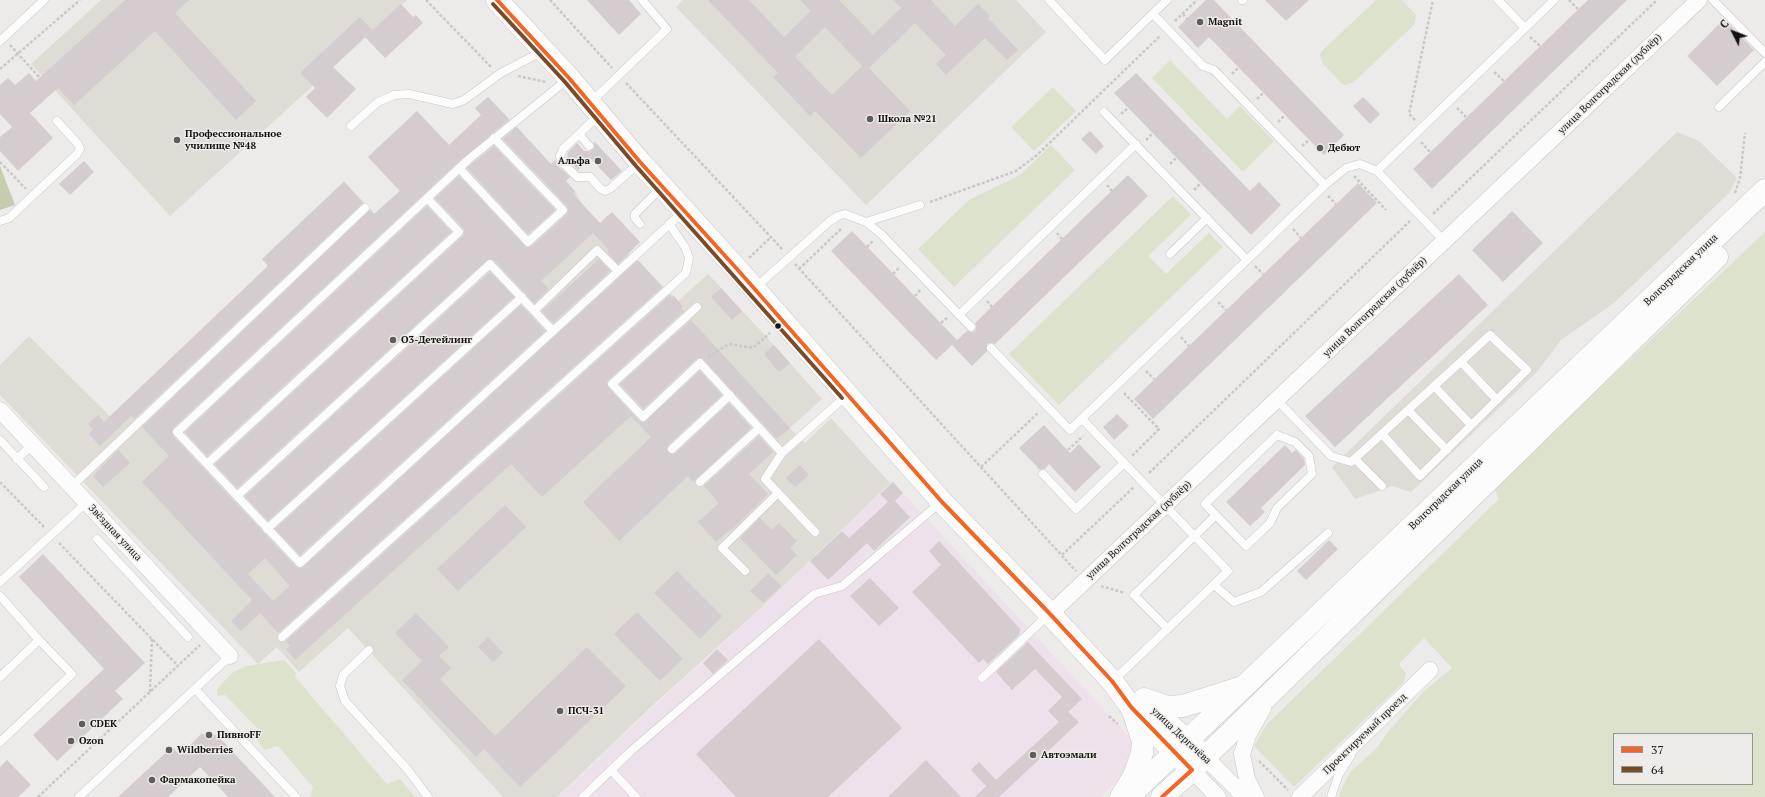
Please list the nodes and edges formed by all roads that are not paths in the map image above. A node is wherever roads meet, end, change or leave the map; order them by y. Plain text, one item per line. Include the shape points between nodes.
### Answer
1 (44, 0) edge
2 (497, 0) edge
3 (642, 0) edge
4 (1049, 0) edge
5 (1167, 0) edge
6 (1498, 0) edge
7 (1554, 0) edge
8 (1699, 0) edge
9 (1713, 0) edge
10 (1153, 14) junction
11 (1525, 28) junction
12 (0, 41) edge
13 (544, 51) junction
14 (1765, 53) edge
15 (1765, 62) edge
16 (569, 78) junction
17 (1719, 107) dead end
18 (595, 109) junction
19 (1104, 112) dead end
20 (57, 120) dead end
21 (351, 126) dead end
22 (578, 134) junction
23 (494, 138) junction
24 (1136, 144) junction
25 (589, 146) dead end
26 (640, 162) junction
27 (458, 168) junction
28 (1377, 171) junction
29 (1324, 185) junction
30 (662, 187) junction
31 (1765, 190) edge
32 (427, 198) junction
33 (920, 205) road end
34 (365, 208) dead end
35 (1765, 210) edge
36 (676, 218) junction
37 (1207, 218) junction
38 (0, 221) edge
39 (866, 222) junction
40 (640, 224) dead end
41 (1444, 241) junction
42 (1170, 254) dead end
43 (1250, 262) junction
44 (618, 271) junction
45 (754, 289) junction
46 (522, 297) junction
47 (697, 307) dead end
48 (534, 311) junction
49 (959, 315) junction
50 (970, 327) dead end
51 (553, 331) junction
52 (990, 348) dead end
53 (1460, 362) junction
54 (1434, 386) junction
55 (847, 394) junction
56 (730, 396) junction
57 (1277, 400) junction
58 (1497, 400) junction
59 (0, 410) edge
60 (1408, 410) junction
61 (1082, 419) junction
62 (1471, 425) junction
63 (759, 428) junction
64 (1382, 434) junction
65 (0, 440) edge
66 (33, 444) junction
67 (672, 449) dead end
68 (1446, 450) junction
69 (782, 452) junction
70 (17, 458) junction
71 (1354, 459) junction
72 (1124, 463) junction
73 (207, 464) junction
74 (1043, 474) dead end
75 (700, 482) dead end
76 (72, 486) junction
77 (1382, 486) dead end
78 (44, 487) dead end
79 (778, 493) junction
80 (237, 496) junction
81 (87, 502) junction
82 (942, 502) junction
83 (1166, 506) junction
84 (1216, 515) junction
85 (268, 529) junction
86 (815, 532) dead end
87 (1328, 533) dead end
88 (1195, 536) junction
89 (97, 540) dead end
90 (745, 571) dead end
91 (154, 574) junction
92 (0, 582) edge
93 (1214, 585) junction
94 (141, 587) junction
95 (0, 596) edge
96 (1050, 614) junction
97 (1168, 629) junction
98 (188, 637) dead end
99 (282, 637) dead end
100 (39, 640) junction
101 (369, 650) dead end
102 (230, 656) joint
103 (1430, 670) dead end
104 (0, 677) edge
105 (982, 678) dead end
106 (1112, 681) junction
107 (1242, 687) junction
108 (194, 689) junction
109 (1274, 689) junction
110 (1135, 702) junction
111 (1362, 736) junction
112 (0, 742) edge
113 (1181, 747) junction
114 (1198, 763) junction
115 (611, 770) junction
116 (1295, 794) edge
117 (79, 797) edge
118 (296, 797) edge
119 (428, 797) edge
120 (583, 797) edge
121 (636, 797) edge
122 (1121, 797) edge
123 (1128, 797) edge
124 (1162, 797) edge
125 (1218, 797) edge
126 (1245, 797) edge
127 (1256, 797) edge
128 (1331, 797) edge

1 - 12 lane
2 - 13 main road, улица Дергачёва
3 - 18 lane via 667,29 619,76
4 - 10 lane via 1105,60
5 - 10 lane
6 - 11 lane
7 - 11 lane
8 - 41 street, улица Волгоградская (дублёр)
9 - 14 lane
10 - 29 lane via 1203,66 1214,70
11 - 28 lane
13 - 16 main road, улица Дергачёва
13 - 21 lane via 501,73 464,100 453,104 409,94 394,95 378,102
15 - 17 lane
16 - 18 main road, улица Дергачёва
16 - 23 lane
18 - 22 lane
18 - 26 main road, улица Дергачёва
19 - 24 lane
20 - 38 lane via 80,149 9,218
22 - 25 lane
22 - 26 lane via 560,152 562,162 577,177 590,178 603,190 608,190
23 - 27 lane
23 - 27 lane via 563,210 528,242
24 - 37 lane
24 - 49 lane
26 - 30 main road, улица Дергачёва
27 - 32 lane
28 - 29 lane via 1360,164 1346,168
28 - 41 lane
29 - 43 lane
30 - 36 main road, улица Дергачёва
30 - 40 lane via 635,214
31 - 107 main road, Волгоградская улица
32 - 73 lane via 177,432
32 - 73 lane via 459,232
33 - 39 lane
34 - 76 lane
35 - 109 main road, Волгоградская улица
36 - 44 lane
36 - 45 main road, улица Дергачёва
36 - 99 lane via 689,258 686,273
37 - 42 lane
37 - 43 lane
39 - 45 lane via 845,214 838,216
39 - 49 lane via 881,234
41 - 57 street, улица Волгоградская (дублёр)
43 - 61 lane
44 - 48 lane via 597,250
44 - 51 lane
45 - 55 main road, улица Дергачёва
46 - 48 lane
46 - 80 lane via 490,264
46 - 85 lane
47 - 56 lane via 612,384 643,417 700,363
48 - 51 lane
49 - 50 lane
51 - 85 lane via 300,563
52 - 61 lane via 1070,430
53 - 54 lane
53 - 58 lane
53 - 58 lane via 1490,335 1527,370
54 - 60 lane
54 - 62 lane
55 - 69 lane
55 - 82 main road, улица Дергачёва
56 - 63 lane
56 - 67 lane
57 - 71 lane via 1331,456 1352,462
57 - 83 street, улица Волгоградская (дублёр)
58 - 62 lane
59 - 66 street, Звёздная улица
60 - 64 lane
60 - 68 lane
61 - 72 lane
62 - 68 lane
63 - 69 lane
63 - 75 lane
64 - 68 lane via 1420,476
64 - 71 lane
65 - 70 lane
66 - 70 lane
66 - 76 street, Звёздная улица
69 - 79 lane via 765,478
70 - 78 lane
71 - 77 lane
72 - 74 lane via 1076,509
72 - 83 lane
73 - 80 lane
76 - 81 street, Звёздная улица
79 - 86 lane
79 - 90 lane via 722,548
80 - 85 lane
81 - 91 street, Звёздная улица
81 - 92 lane
82 - 96 main road, улица Дергачёва
82 - 115 lane via 842,586 814,594
83 - 88 lane
83 - 96 street, улица Волгоградская (дублёр)
84 - 84 lane via 1205,504 1277,435 1295,442 1309,456 1312,474 1277,508 1270,522 1246,546
84 - 88 lane
87 - 93 lane via 1261,592 1234,602
88 - 93 lane via 1228,571
88 - 97 lane via 1134,595
89 - 94 lane
91 - 94 lane
91 - 102 street, Звёздная улица
93 - 97 lane
94 - 98 lane
95 - 100 lane
96 - 105 lane
96 - 106 main road, улица Дергачёва
97 - 106 lane
100 - 104 lane
100 - 112 lane via 72,674
101 - 119 lane via 343,674 340,686 345,701 408,770
102 - 108 lane
103 - 111 street, Проектируемый проезд
106 - 110 main road, улица Дергачёва
107 - 110 main road via 1183,706 1167,707
107 - 113 main road, Волгоградская улица
108 - 117 lane
108 - 118 lane
109 - 114 main road, Волгоградская улица
109 - 127 street via 1248,735 1242,754 1248,779
110 - 113 main road, улица Дергачёва
110 - 122 main road via 1143,748 1134,776
111 - 116 street, Проектируемый проезд
111 - 128 lane via 1339,774
113 - 114 main road, улица Дергачёва
113 - 123 main road, Волгоградская улица
114 - 124 main road, Волгоградская улица
114 - 125 street, улица Дергачёва
114 - 126 street, улица Дергачёва
115 - 120 lane
115 - 121 lane

